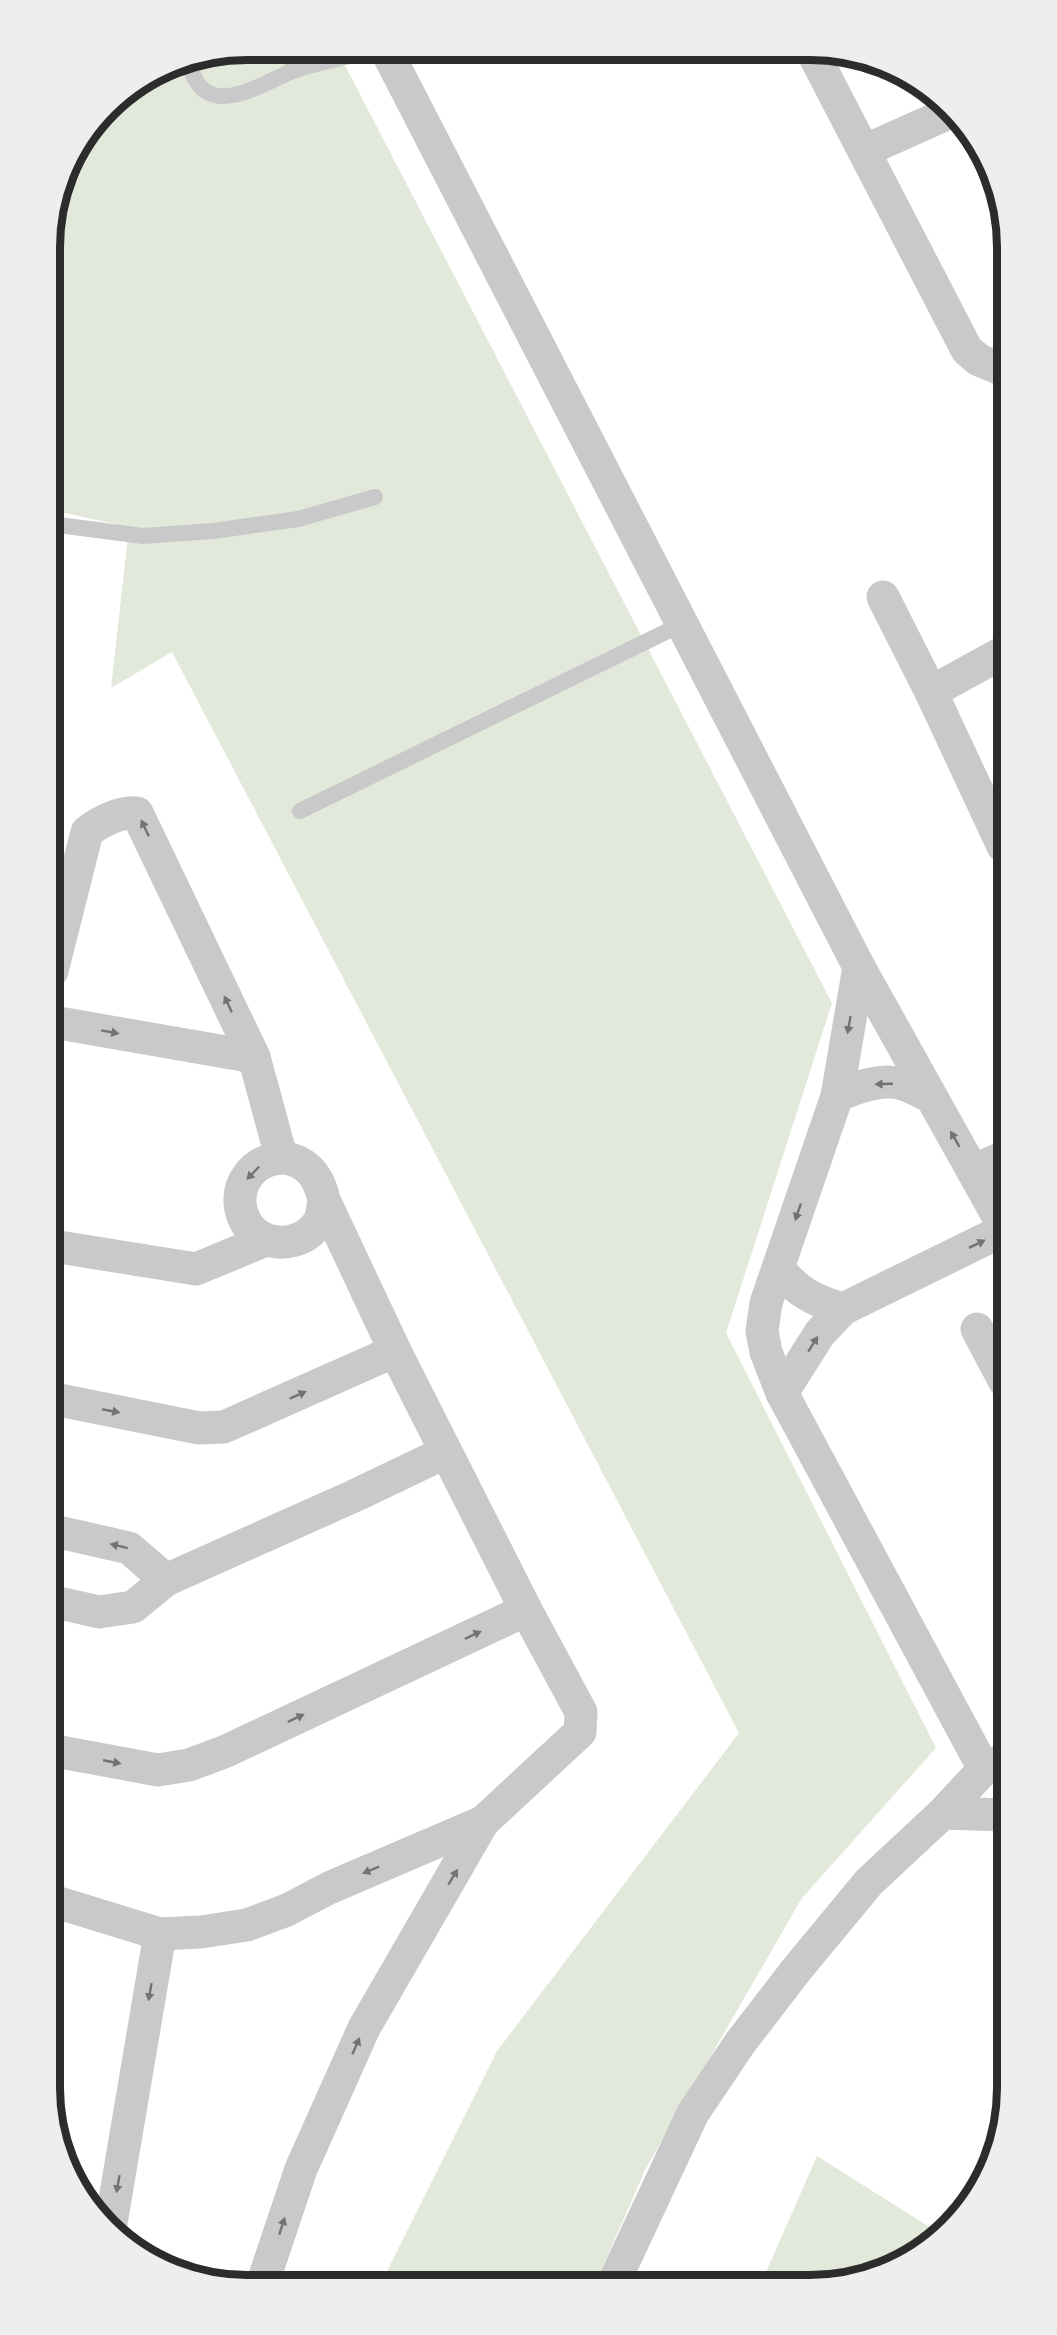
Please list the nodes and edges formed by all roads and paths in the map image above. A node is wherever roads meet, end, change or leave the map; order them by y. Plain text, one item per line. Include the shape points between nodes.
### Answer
1 (291, 60) edge
2 (336, 60) edge
3 (391, 60) edge
4 (817, 61) edge
5 (191, 69) edge
6 (296, 70) junction
7 (943, 116) edge
8 (864, 151) junction
9 (997, 367) edge
10 (375, 497) dead end
11 (60, 525) edge
12 (883, 597) dead end
13 (682, 624) junction
14 (997, 656) edge
15 (931, 692) junction
16 (300, 811) dead end
17 (997, 833) edge
18 (60, 939) edge
19 (859, 967) junction
20 (60, 1023) edge
21 (254, 1057) junction
22 (837, 1096) junction
23 (930, 1096) junction
24 (281, 1156) junction
25 (997, 1160) edge
26 (973, 1171) junction
27 (324, 1200) junction
28 (997, 1216) edge
29 (997, 1232) edge
30 (266, 1240) junction
31 (60, 1247) edge
32 (778, 1269) junction
33 (843, 1309) junction
34 (977, 1329) dead end
35 (395, 1351) junction
36 (997, 1367) edge
37 (782, 1393) junction
38 (60, 1401) edge
39 (446, 1452) junction
40 (60, 1532) edge
41 (166, 1580) junction
42 (60, 1603) edge
43 (526, 1610) junction
44 (60, 1752) edge
45 (995, 1764) edge
46 (943, 1813) junction
47 (997, 1815) edge
48 (483, 1822) junction
49 (60, 1903) edge
50 (160, 1935) junction
51 (112, 2216) edge
52 (265, 2275) edge
53 (617, 2275) edge

1 - 6 lane
2 - 6 lane
3 - 13 street
4 - 8 street
5 - 6 lane via 207,93 222,96 245,92
7 - 8 street
8 - 9 street via 967,350
10 - 11 lane via 297,519 213,531 143,536
12 - 15 street
13 - 16 lane
13 - 19 street
14 - 15 street
15 - 17 street
21 -> 18 street via 137,813 128,812 87,832
19 -> 22 street
19 - 23 street
20 -> 21 street
21 - 24 street
23 -> 22 street via 902,1084 882,1083 862,1085
22 -> 32 street
26 -> 23 street
24 - 27 street via 311,1170 321,1184
24 -> 30 street via 251,1172 242,1185 243,1218 252,1232
25 - 26 street
26 - 28 street
27 - 30 street via 318,1223 299,1240
27 - 35 street
33 -> 29 street
30 - 31 street via 196,1269
32 - 33 street via 805,1294
32 - 37 street via 766,1303 762,1331
37 -> 33 street via 820,1333
34 - 36 street
38 -> 35 street via 199,1428 224,1427
35 - 39 street
37 - 45 street
39 - 41 street
39 - 43 street
41 -> 40 street via 129,1548
41 - 42 street via 134,1607 99,1612
44 -> 43 street via 158,1770 189,1765
43 - 48 street via 581,1712 580,1732
45 - 46 street
46 - 47 street
46 - 53 street via 870,1882 740,2043 693,2113
48 -> 50 street via 247,1925
52 -> 48 street via 301,2169 364,2028
49 - 50 street
50 -> 51 street

